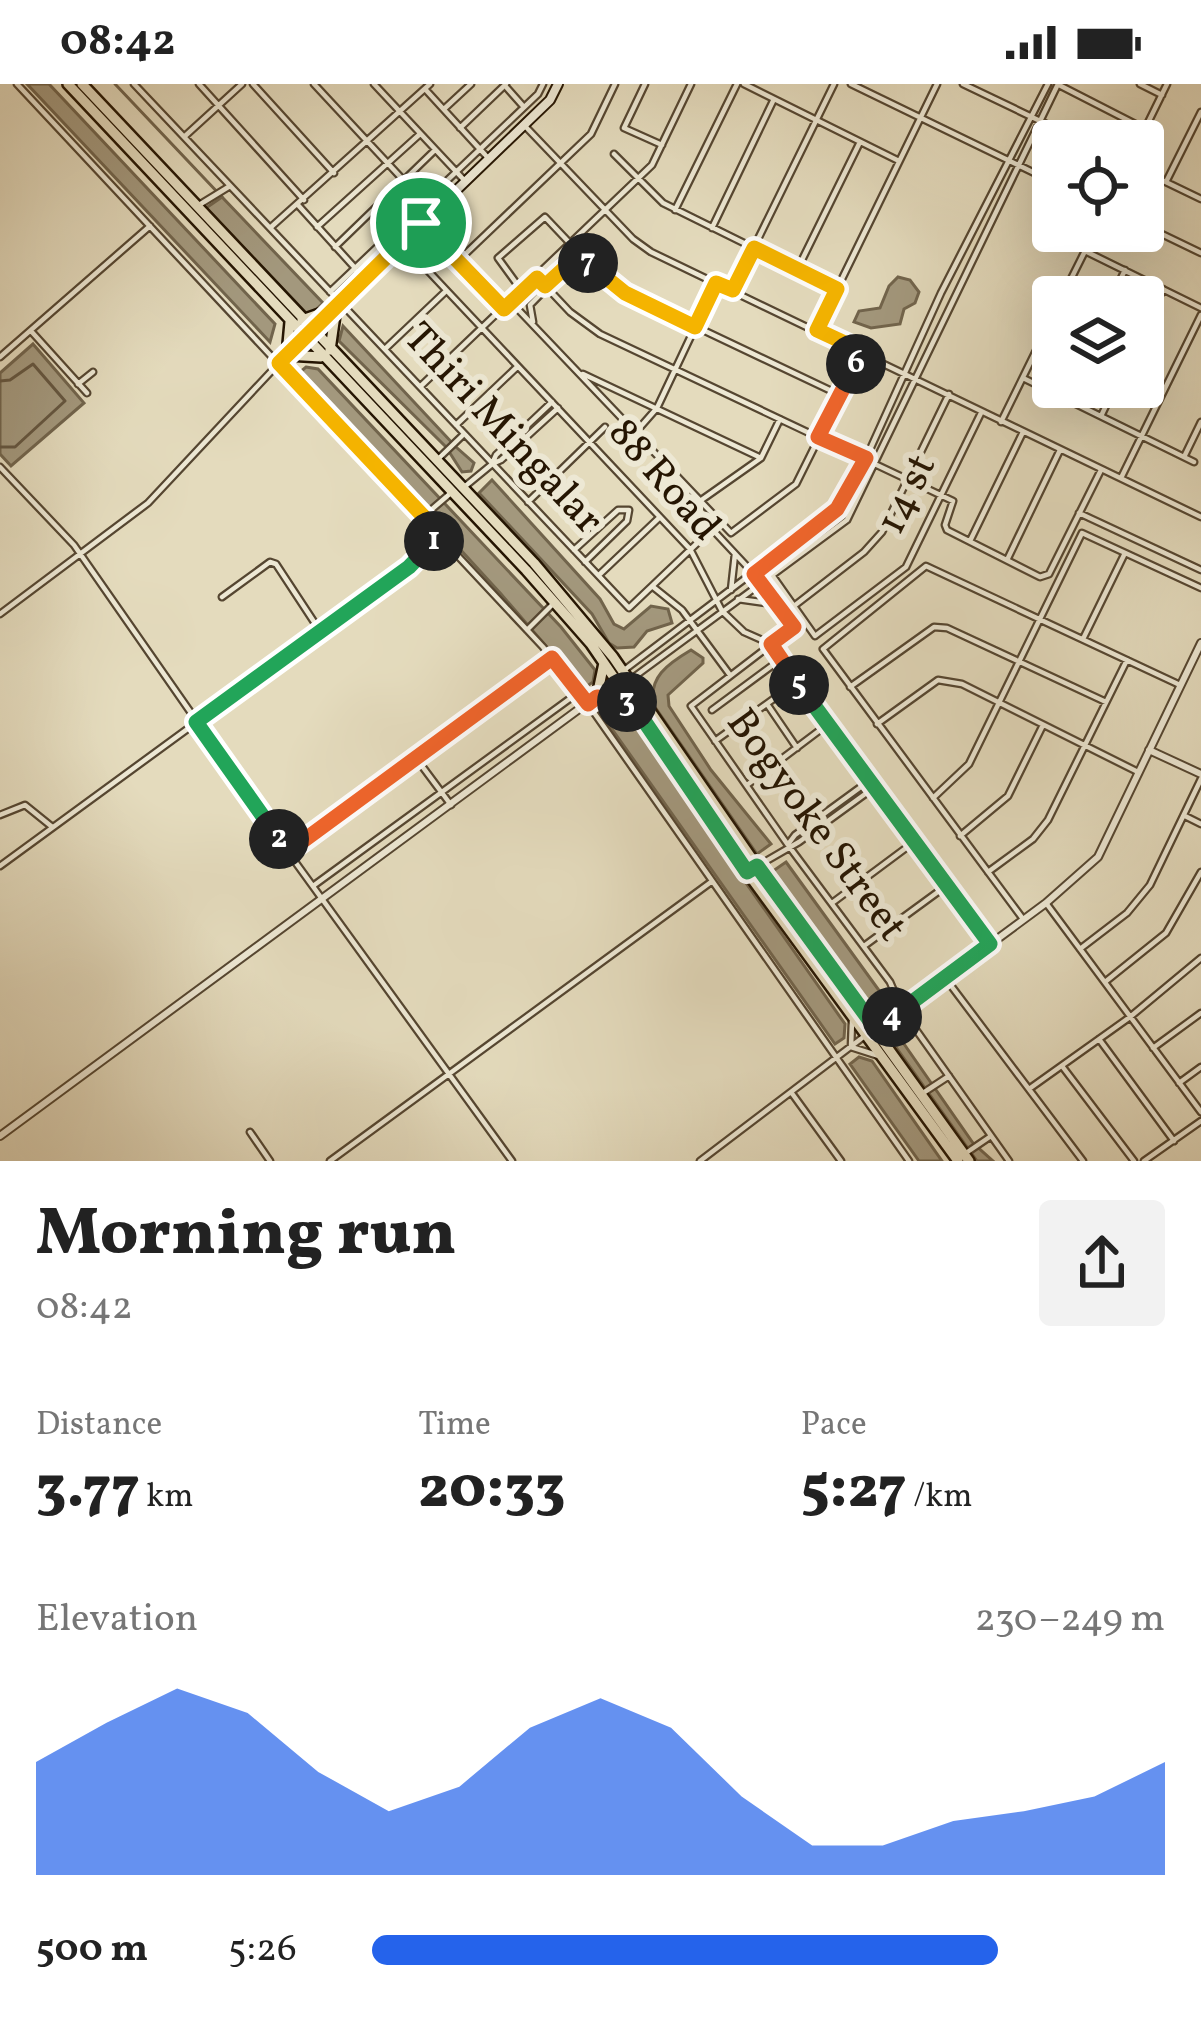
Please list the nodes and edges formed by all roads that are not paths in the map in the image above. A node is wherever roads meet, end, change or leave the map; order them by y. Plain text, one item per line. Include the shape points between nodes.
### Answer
1 (17, 84) edge
2 (68, 84) edge
3 (82, 84) edge
4 (134, 84) edge
5 (199, 84) edge
6 (242, 84) edge
7 (253, 84) edge
8 (314, 84) edge
9 (374, 84) edge
10 (471, 84) edge
11 (543, 84) edge
12 (558, 84) edge
13 (615, 84) edge
14 (645, 84) edge
15 (691, 84) edge
16 (740, 84) edge
17 (834, 84) edge
18 (851, 84) edge
19 (937, 84) edge
20 (963, 84) edge
21 (1048, 84) edge
22 (1058, 84) edge
23 (1140, 84) edge
24 (1167, 84) edge
25 (505, 85) edge
26 (428, 86) edge
27 (1162, 94) junction
28 (774, 99) junction
29 (218, 106) junction
30 (524, 107) junction
31 (444, 110) junction
32 (400, 112) junction
33 (1201, 112) edge
34 (1030, 116) junction
35 (920, 118) junction
36 (816, 120) junction
37 (1038, 120) edge
38 (1043, 120) edge
39 (1128, 120) edge
40 (1149, 120) edge
41 (524, 125) junction
42 (460, 128) junction
43 (420, 134) junction
44 (184, 137) junction
45 (368, 142) junction
46 (860, 142) junction
47 (1032, 143) edge
48 (662, 145) junction
49 (480, 149) junction
50 (435, 150) junction
51 (614, 154) dead end
52 (489, 159) junction
53 (1010, 160) junction
54 (899, 161) junction
55 (388, 163) junction
56 (560, 163) junction
57 (1021, 166) junction
58 (456, 172) junction
59 (1032, 172) edge
60 (334, 173) junction
61 (638, 178) junction
62 (404, 180) junction
63 (466, 182) junction
64 (1166, 182) joint
65 (230, 185) junction
66 (1201, 199) edge
67 (301, 202) junction
68 (424, 202) junction
69 (195, 207) junction
70 (605, 210) junction
71 (675, 210) junction
72 (434, 212) junction
73 (421, 223) junction
74 (150, 226) junction
75 (317, 227) junction
76 (712, 228) junction
77 (270, 229) junction
78 (1164, 235) edge
79 (401, 242) junction
80 (570, 245) junction
81 (335, 247) junction
82 (754, 248) junction
83 (1087, 252) edge
84 (1201, 253) edge
85 (580, 254) junction
86 (458, 261) junction
87 (355, 268) junction
88 (798, 269) junction
89 (1125, 270) junction
90 (1122, 276) edge
91 (1137, 276) edge
92 (537, 278) junction
93 (365, 279) junction
94 (716, 283) junction
95 (545, 286) junction
96 (837, 289) junction
97 (733, 290) junction
98 (1164, 290) edge
99 (446, 291) junction
100 (522, 291) junction
101 (330, 292) junction
102 (512, 302) junction
103 (338, 306) junction
104 (504, 309) junction
105 (1201, 311) edge
106 (302, 320) junction
107 (290, 322) junction
108 (695, 327) junction
109 (536, 328) junction
110 (483, 329) junction
111 (817, 330) junction
112 (31, 331) junction
113 (308, 334) junction
114 (384, 350) junction
115 (862, 351) junction
116 (325, 354) junction
117 (0, 357) edge
118 (283, 359) junction
119 (1032, 359) edge
120 (518, 366) junction
121 (675, 369) junction
122 (93, 372) dead end
123 (578, 372) junction
124 (906, 372) junction
125 (1023, 377) junction
126 (918, 378) junction
127 (1032, 382) edge
128 (78, 384) junction
129 (420, 387) junction
130 (87, 393) dead end
131 (949, 394) junction
132 (839, 395) junction
133 (552, 402) junction
134 (558, 408) junction
135 (657, 408) junction
136 (1085, 408) edge
137 (1105, 408) edge
138 (981, 412) junction
139 (1101, 416) junction
140 (780, 419) junction
141 (1001, 422) junction
142 (1201, 422) edge
143 (456, 425) junction
144 (605, 427) dead end
145 (1023, 432) junction
146 (525, 433) junction
147 (635, 433) junction
148 (464, 434) junction
149 (1142, 436) junction
150 (818, 437) junction
151 (590, 442) junction
152 (1060, 450) junction
153 (1184, 457) junction
154 (761, 458) junction
155 (866, 458) junction
156 (436, 460) junction
157 (1194, 462) dead end
158 (877, 463) junction
159 (492, 464) junction
160 (0, 466) edge
161 (1101, 469) junction
162 (1121, 478) junction
163 (907, 480) junction
164 (453, 493) junction
165 (942, 496) junction
166 (700, 501) junction
167 (528, 502) junction
168 (1079, 513) junction
169 (425, 515) junction
170 (660, 517) junction
171 (1201, 518) edge
172 (440, 534) junction
173 (970, 542) junction
174 (690, 549) junction
175 (574, 550) junction
176 (1125, 553) junction
177 (735, 554) junction
178 (81, 555) junction
179 (1007, 560) junction
180 (585, 562) junction
181 (765, 565) junction
182 (1201, 570) edge
183 (754, 574) junction
184 (773, 574) junction
185 (598, 576) junction
186 (761, 582) junction
187 (652, 586) junction
188 (1201, 588) edge
189 (730, 592) junction
190 (222, 597) dead end
191 (738, 599) junction
192 (716, 603) junction
193 (778, 605) junction
194 (551, 606) junction
195 (794, 606) junction
196 (722, 611) junction
197 (0, 614) edge
198 (1041, 620) junction
199 (691, 621) junction
200 (528, 629) junction
201 (697, 629) junction
202 (320, 631) junction
203 (1083, 639) junction
204 (1201, 643) edge
205 (771, 644) junction
206 (552, 658) junction
207 (781, 659) junction
208 (1127, 660) junction
209 (1020, 662) junction
210 (604, 663) junction
211 (730, 676) junction
212 (623, 677) junction
213 (797, 682) junction
214 (1180, 685) junction
215 (850, 687) junction
216 (579, 692) junction
217 (593, 700) junction
218 (1106, 702) junction
219 (632, 703) junction
220 (766, 704) junction
221 (999, 704) junction
222 (712, 710) dead end
223 (196, 722) junction
224 (828, 724) junction
225 (877, 724) junction
226 (1043, 725) junction
227 (715, 741) junction
228 (1084, 746) junction
229 (797, 748) junction
230 (1149, 750) junction
231 (416, 758) junction
232 (1138, 772) junction
233 (1201, 777) edge
234 (872, 784) junction
235 (747, 785) junction
236 (441, 793) junction
237 (932, 799) junction
238 (451, 805) junction
239 (0, 815) edge
240 (1184, 816) junction
241 (1201, 824) edge
242 (52, 827) junction
243 (960, 836) junction
244 (914, 842) junction
245 (788, 845) junction
246 (288, 852) junction
247 (0, 866) edge
248 (752, 869) junction
249 (988, 872) junction
250 (1201, 872) edge
251 (711, 882) junction
252 (313, 886) junction
253 (946, 886) junction
254 (323, 899) junction
255 (832, 903) junction
256 (1046, 903) junction
257 (1023, 919) junction
258 (990, 944) junction
259 (864, 946) junction
260 (1080, 949) junction
261 (1201, 958) edge
262 (945, 978) junction
263 (1105, 982) junction
264 (902, 1010) junction
265 (1201, 1013) edge
266 (853, 1016) junction
267 (1130, 1017) junction
268 (871, 1032) junction
269 (1099, 1039) junction
270 (851, 1047) junction
271 (1154, 1048) junction
272 (883, 1057) junction
273 (836, 1058) junction
274 (1062, 1066) junction
275 (1201, 1067) edge
276 (451, 1074) junction
277 (946, 1078) junction
278 (1179, 1083) junction
279 (1029, 1090) junction
280 (791, 1092) junction
281 (923, 1094) junction
282 (1201, 1112) edge
283 (1201, 1121) edge
284 (250, 1132) dead end
285 (0, 1136) edge
286 (988, 1138) junction
287 (1174, 1141) junction
288 (964, 1157) edge
289 (710, 1158) edge
290 (270, 1161) edge
291 (330, 1161) edge
292 (512, 1161) edge
293 (700, 1161) edge
294 (841, 1161) edge
295 (909, 1161) edge
296 (1009, 1161) edge
297 (1083, 1161) edge
298 (1134, 1161) edge
299 (1144, 1161) edge

1 - 74 street
2 - 107 main road
3 - 69 main road
4 - 44 street, Thiri Mingalar
5 - 29 street
6 - 29 street
7 - 60 street
8 - 45 street
9 - 32 street
10 - 31 street
11 - 30 street
12 - 41 main road
13 - 56 street via 591,134
14 - 48 street via 624,128
15 - 48 street
16 - 28 street
16 - 71 street
17 - 36 street
18 - 35 street
19 - 35 street
20 - 34 street
21 - 34 street
22 - 38 street
22 - 39 street
23 - 27 street
24 - 27 street
25 - 30 street
25 - 42 street
26 - 31 street
26 - 32 street
27 - 40 street
28 - 36 street
28 - 76 street
29 - 44 street
29 - 67 street
30 - 49 street
31 - 42 street
32 - 43 street
32 - 45 street
33 - 64 street
34 - 37 street
34 - 53 street
35 - 53 street
35 - 54 street
36 - 46 street
36 - 82 street
41 - 52 main road
41 - 56 street
42 - 49 street
43 - 50 street
43 - 55 street
44 - 65 street, Thiri Mingalar
45 - 55 street
45 - 60 street
46 - 54 street
46 - 88 street
47 - 57 street
48 - 61 street
49 - 52 street
49 - 58 street
50 - 58 street
50 - 62 street
51 - 61 street
52 - 63 main road
53 - 57 street
53 - 124 street
54 - 96 street
55 - 62 street
55 - 75 street
56 - 70 street
56 - 86 street
57 - 59 street
57 - 126 street
58 - 63 street
58 - 68 street
60 - 67 street
61 - 70 street
61 - 71 street
62 - 68 street
62 - 81 street
63 - 72 main road
64 - 66 street
65 - 69 street
65 - 77 street, Thiri Mingalar
67 - 75 street
67 - 77 street
68 - 72 street
68 - 87 street
69 - 106 main road
70 - 80 street
70 - 94 street via 651,252
71 - 76 street
72 - 73 main road
73 - 79 main road
73 - 86 street
74 - 112 street
74 - 118 street
75 - 81 street
76 - 82 street
77 - 101 street, Thiri Mingalar
78 - 84 street
79 - 93 main road
79 - 99 street, 88 Road
80 - 85 street
80 - 92 street
80 - 100 street via 543,217 498,258
81 - 87 street
82 - 88 street
82 - 97 street
83 - 89 street
85 - 95 street
85 - 108 street via 625,293
86 - 104 street
87 - 93 street
87 - 101 street
88 - 96 street
89 - 90 street
89 - 91 street
92 - 95 street
92 - 100 street
93 - 103 main road
94 - 97 street
94 - 108 street
95 - 109 street via 527,309
95 - 121 street via 600,334
96 - 111 street
97 - 111 street
98 - 105 street
99 - 110 street, 88 Road
99 - 114 street
100 - 102 street
101 - 103 street, Thiri Mingalar
102 - 104 street
102 - 109 street
103 - 106 main road
103 - 113 main road
103 - 114 street, Thiri Mingalar
103 - 116 main road
104 - 110 street
105 - 149 street
106 - 113 main road
107 - 113 main road
107 - 118 main road
108 - 121 street
108 - 132 street
109 - 123 street
110 - 120 street, 88 Road
110 - 129 street
111 - 115 street
112 - 117 street
112 - 128 street
113 - 116 main road
113 - 118 street
114 - 129 street, Thiri Mingalar
115 - 124 street
115 - 132 street
116 - 118 main road
116 - 156 main road
116 - 164 main road
118 - 169 street
118 - 178 street via 148,503
119 - 125 street
120 - 133 street, 88 Road
120 - 143 street
121 - 135 street
121 - 140 street
122 - 128 street
123 - 135 street
123 - 147 street
124 - 126 street
124 - 155 street
125 - 127 street
125 - 141 street
126 - 131 street
126 - 158 street
128 - 130 street
129 - 143 street, Thiri Mingalar
131 - 138 street
131 - 163 street
132 - 150 street
133 - 134 street, 88 Road
133 - 146 street
134 - 146 street
134 - 151 street, 88 Road
135 - 147 street
135 - 154 street
136 - 139 street
137 - 139 street
138 - 141 street
138 - 165 street, 14 st
139 - 149 street
140 - 150 street
140 - 154 street
141 - 145 street
142 - 153 street
143 - 148 street, Thiri Mingalar
144 - 151 street
145 - 152 street
145 - 173 street
146 - 159 street
147 - 166 street
148 - 156 street
148 - 159 street, Thiri Mingalar
149 - 153 street
149 - 162 street
150 - 155 street
150 - 166 street via 796,484 731,533
151 - 167 street
151 - 170 street, 88 Road
152 - 161 street
152 - 179 street
153 - 157 street
154 - 166 street
155 - 158 street
155 - 181 street via 837,509
156 - 164 main road
158 - 163 street
158 - 184 street via 847,520
159 - 164 street
159 - 167 street, Thiri Mingalar
160 - 178 street
161 - 162 street
161 - 168 street
162 - 171 street
163 - 165 street
163 - 195 street via 882,532
164 - 169 street
164 - 194 main road
164 - 212 main road via 577,611
165 - 173 street via 954,504 946,528
165 - 195 street, 14 st via 906,567 815,636
167 - 175 street, Thiri Mingalar
168 - 179 street via 1045,577
168 - 182 street
169 - 172 street
170 - 174 street, 88 Road
170 - 185 street
172 - 200 street
172 - 202 street via 409,567
173 - 179 street
174 - 177 street via 712,529
174 - 187 street
174 - 192 street, 88 Road
175 - 180 street, Thiri Mingalar
175 - 180 street via 618,510 629,510 628,521
176 - 188 street
176 - 198 street via 1082,532
176 - 203 street
177 - 183 street
177 - 189 street
178 - 197 street
178 - 223 street
180 - 185 street, Thiri Mingalar
181 - 183 street
181 - 184 street
183 - 186 street
183 - 189 street
184 - 186 street
184 - 195 street
185 - 187 street, Thiri Mingalar via 628,608
186 - 191 street
186 - 193 street
187 - 199 street
189 - 192 street
190 - 202 street via 276,564
191 - 193 street
191 - 196 street
192 - 196 street, 88 Road
192 - 199 street
193 - 205 street via 794,627
194 - 200 street
194 - 210 main road
196 - 201 street
196 - 205 street, 88 Road
198 - 203 street
198 - 209 street
198 - 215 street via 926,566 823,649
199 - 201 street
199 - 212 street
200 - 206 street
201 - 211 street
201 - 212 street
202 - 223 street
203 - 208 street
204 - 214 street
205 - 207 street, 88 Road
205 - 211 street
206 - 216 street
206 - 231 street
207 - 213 street, 88 Road
207 - 222 street
208 - 214 street
208 - 218 street
209 - 215 street via 934,627
209 - 218 street
209 - 221 street
210 - 212 main road
210 - 217 main road
211 - 227 street, Bogyoke Street via 691,706
212 - 217 street
212 - 219 main road
212 - 248 main road
213 - 220 street
213 - 224 street, 88 Road
214 - 230 street
215 - 225 street
216 - 217 street
216 - 236 street
217 - 219 main road
217 - 238 street
217 - 251 street
218 - 228 street
219 - 248 main road
220 - 227 street
220 - 229 street
221 - 225 street via 938,680
221 - 226 street
221 - 237 street via 969,764
223 - 242 street
223 - 246 street
224 - 229 street
224 - 234 street, 88 Road
225 - 237 street
226 - 228 street
226 - 243 street via 1009,796
227 - 235 street, Bogyoke Street
228 - 232 street
228 - 249 street via 1048,820
229 - 235 street
230 - 232 street
230 - 233 street
231 - 236 street
231 - 246 street
232 - 256 street via 1098,856
233 - 240 street
234 - 244 street, 88 Road
234 - 245 street
235 - 245 street, Bogyoke Street
236 - 238 street
236 - 252 street
237 - 243 street
238 - 254 street
239 - 242 street via 25,806
240 - 241 street
240 - 260 street via 1150,885
242 - 247 street
243 - 249 street
244 - 253 street, 88 Road
244 - 255 street
245 - 248 street
245 - 255 street, Bogyoke Street
246 - 252 street
248 - 266 main road
248 - 268 main road
249 - 257 street
250 - 263 street via 1166,933
251 - 273 street
251 - 276 street
252 - 254 street
253 - 258 street, 88 Road
253 - 259 street
254 - 276 street
254 - 285 street
255 - 259 street, Bogyoke Street
256 - 257 street
256 - 260 street
257 - 258 street
258 - 262 street
259 - 264 street, Bogyoke Street
260 - 263 street
261 - 267 street
262 - 264 street
262 - 279 street
263 - 267 street
264 - 268 street
264 - 277 street, Bogyoke Street
265 - 271 street
266 - 268 main road
266 - 270 street
267 - 269 street
267 - 271 street
268 - 270 street
268 - 272 main road
268 - 281 main road
269 - 274 street
269 - 287 street
270 - 272 street
270 - 273 street
271 - 278 street
272 - 288 main road
273 - 280 street
273 - 295 street
274 - 279 street
274 - 298 street
275 - 278 street
276 - 291 street
276 - 292 street
277 - 281 street
277 - 286 street, Bogyoke Street
278 - 282 street
279 - 297 street
280 - 289 street
280 - 294 street
281 - 288 main road
283 - 287 street
284 - 290 street
286 - 288 street
286 - 296 street, Bogyoke Street
287 - 299 street
289 - 293 street

